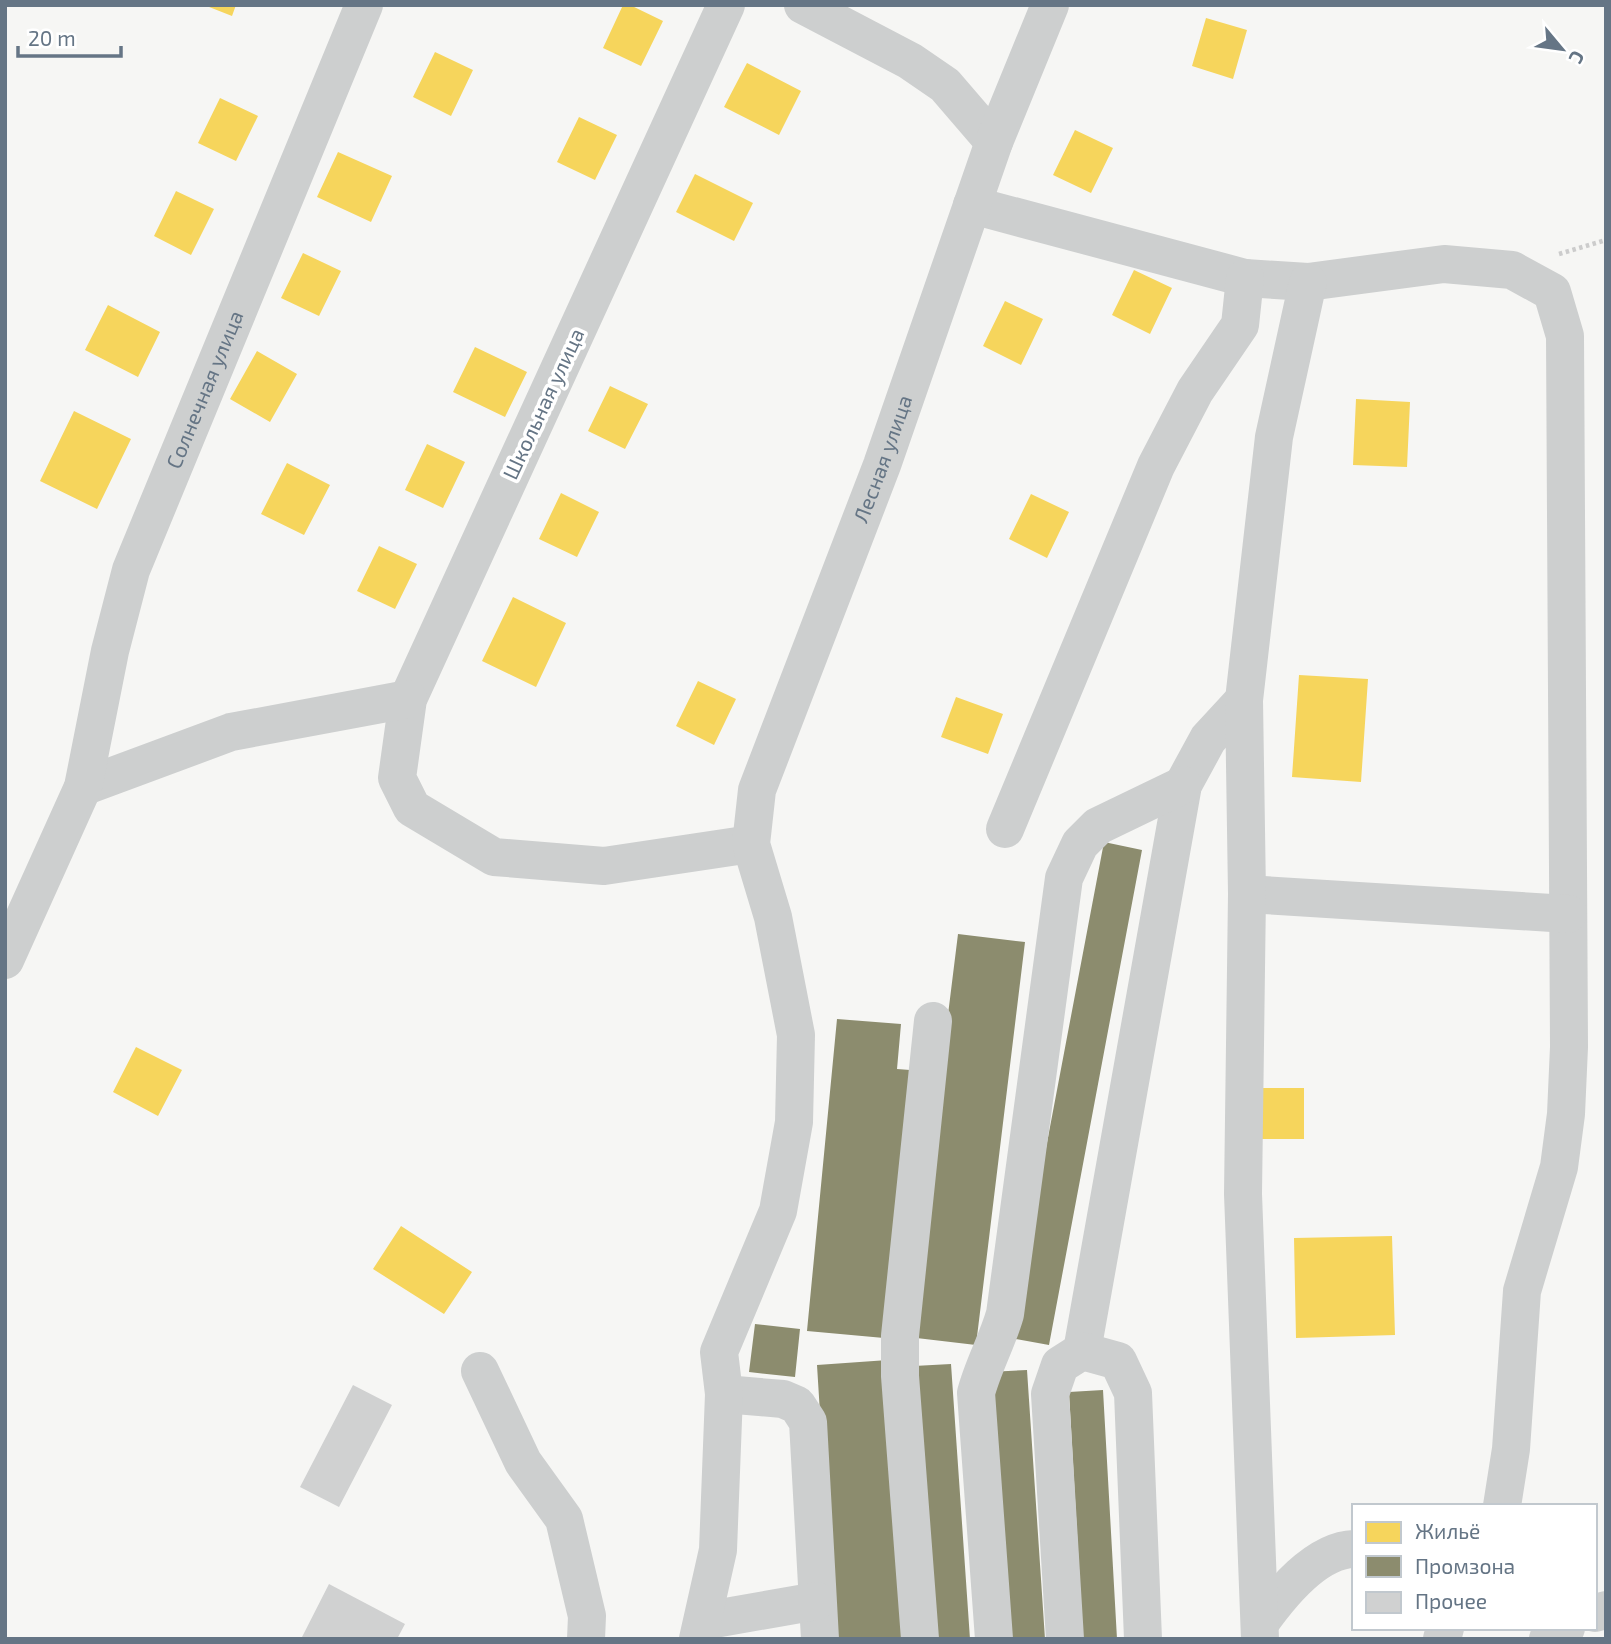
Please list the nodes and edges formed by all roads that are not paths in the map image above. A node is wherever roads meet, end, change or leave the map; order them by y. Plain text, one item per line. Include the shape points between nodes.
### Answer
1 (364, 5) edge
2 (726, 5) edge
3 (803, 5) edge
4 (1050, 5) edge
5 (994, 142) junction
6 (972, 205) junction
7 (1245, 278) junction
8 (1308, 282) junction
9 (408, 699) junction
10 (1244, 700) junction
11 (1183, 785) junction
12 (83, 787) junction
13 (1004, 829) dead end
14 (751, 844) junction
15 (1247, 894) junction
16 (1568, 914) junction
17 (5, 961) edge
18 (933, 1021) dead end
19 (1082, 1351) junction
20 (480, 1371) dead end
21 (724, 1394) junction
22 (1502, 1504) edge
23 (1352, 1549) edge
24 (817, 1601) junction
25 (700, 1630) edge
26 (1260, 1631) edge
27 (586, 1639) edge
28 (820, 1639) edge
29 (920, 1639) edge
30 (994, 1639) edge
31 (1065, 1639) edge
32 (1143, 1639) edge

1 - 12 street, Солнечная улица via 131,570
2 - 9 street, Школьная улица
3 - 5 street via 910,61 945,85
4 - 5 street, Лесная улица
5 - 6 street, Лесная улица
6 - 7 street
6 - 14 street, Лесная улица via 881,465 757,790
7 - 8 street
7 - 13 street via 1240,325 1195,391 1156,466
8 - 10 street via 1274,437
8 - 16 street via 1444,264 1512,270 1552,292 1565,336
9 - 12 street via 231,732
9 - 14 street, Школьная улица via 397,778 412,808 494,857 604,866
10 - 11 street via 1208,739
10 - 15 street
11 - 19 street
11 - 30 street via 1098,826 1080,844 1064,878 1004,1314 976,1393
12 - 17 street, Солнечная улица
14 - 21 street, Лесная улица via 773,917 796,1035 794,1122 778,1211 719,1352
15 - 16 street
15 - 26 street via 1243,1194
16 - 22 street via 1566,1114 1559,1167 1522,1291 1511,1449
18 - 29 street via 900,1336
19 - 31 street via 1060,1365 1050,1394
19 - 32 street via 1118,1361 1133,1393
20 - 27 street via 523,1462 564,1519 587,1616
21 - 24 street via 783,1399 797,1405 807,1422
21 - 25 street, Лесная улица via 718,1550
23 - 26 street via 1309,1569 1283,1590
24 - 25 street
24 - 28 street

